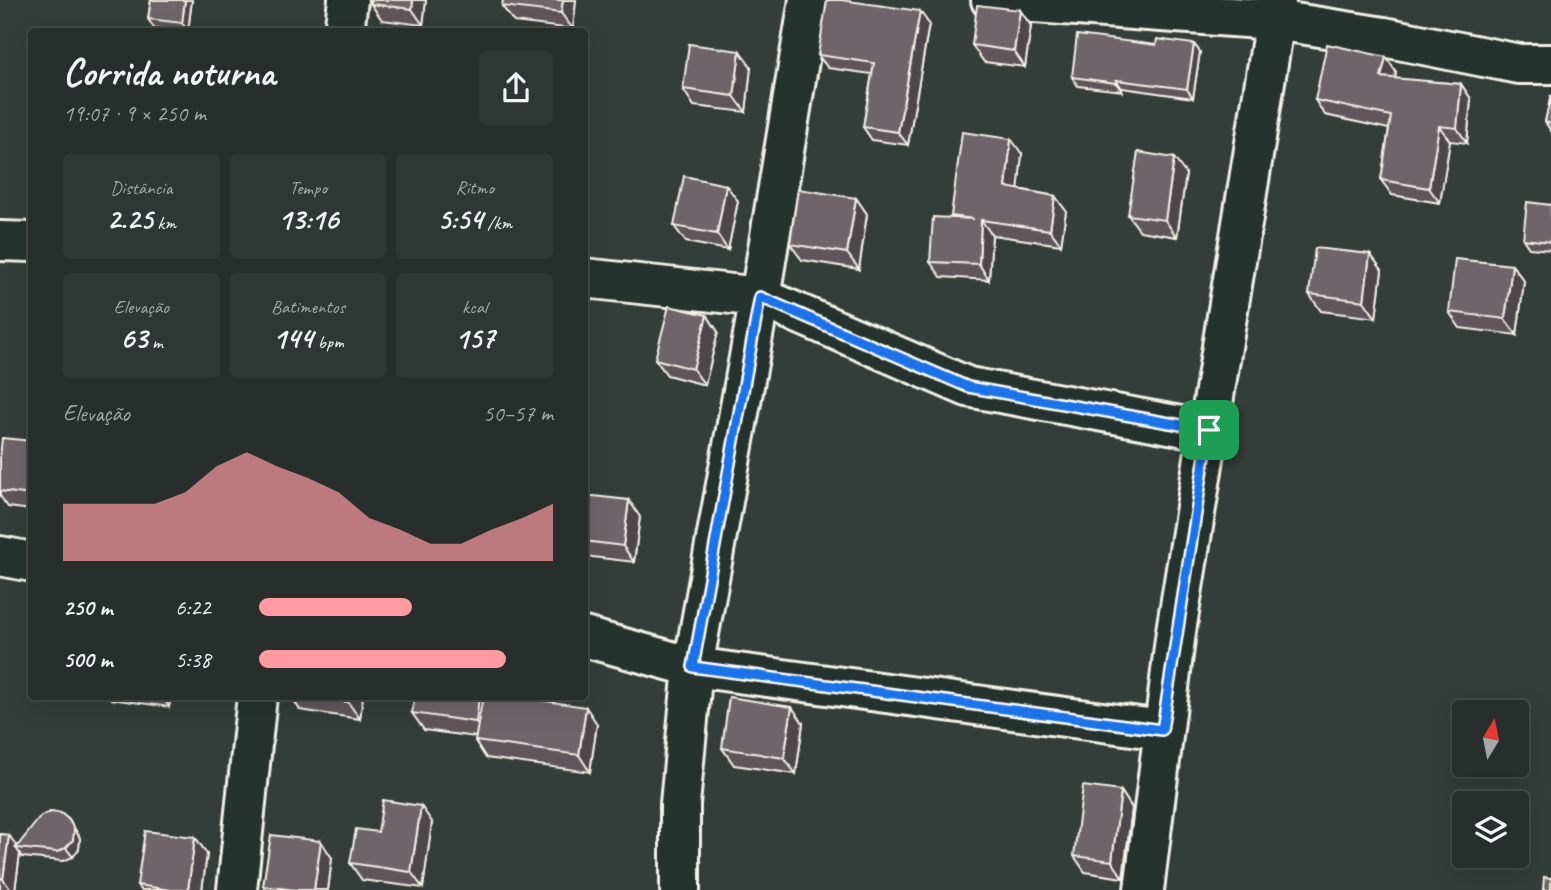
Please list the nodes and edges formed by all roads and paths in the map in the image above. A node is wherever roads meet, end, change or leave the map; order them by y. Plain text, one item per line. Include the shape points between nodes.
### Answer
1 (348, 0) edge
2 (809, 0) edge
3 (991, 0) edge
4 (1275, 10) edge
5 (344, 28) edge
6 (1551, 64) edge
7 (0, 241) edge
8 (28, 242) edge
9 (588, 278) edge
10 (760, 297) junction
11 (1209, 430) junction
12 (0, 556) edge
13 (28, 561) edge
14 (588, 638) edge
15 (693, 667) junction
16 (257, 700) edge
17 (1162, 730) junction
18 (237, 890) edge
19 (680, 890) edge
20 (1144, 890) edge

1 - 5 street
2 - 10 street
3 - 4 street
4 - 6 street via 1519,64
4 - 11 street
7 - 8 street
9 - 10 street
10 - 11 street via 968,387
10 - 15 street
11 - 17 street
12 - 13 street
14 - 15 street
15 - 17 street
15 - 19 street via 680,804
16 - 18 street
17 - 20 street

